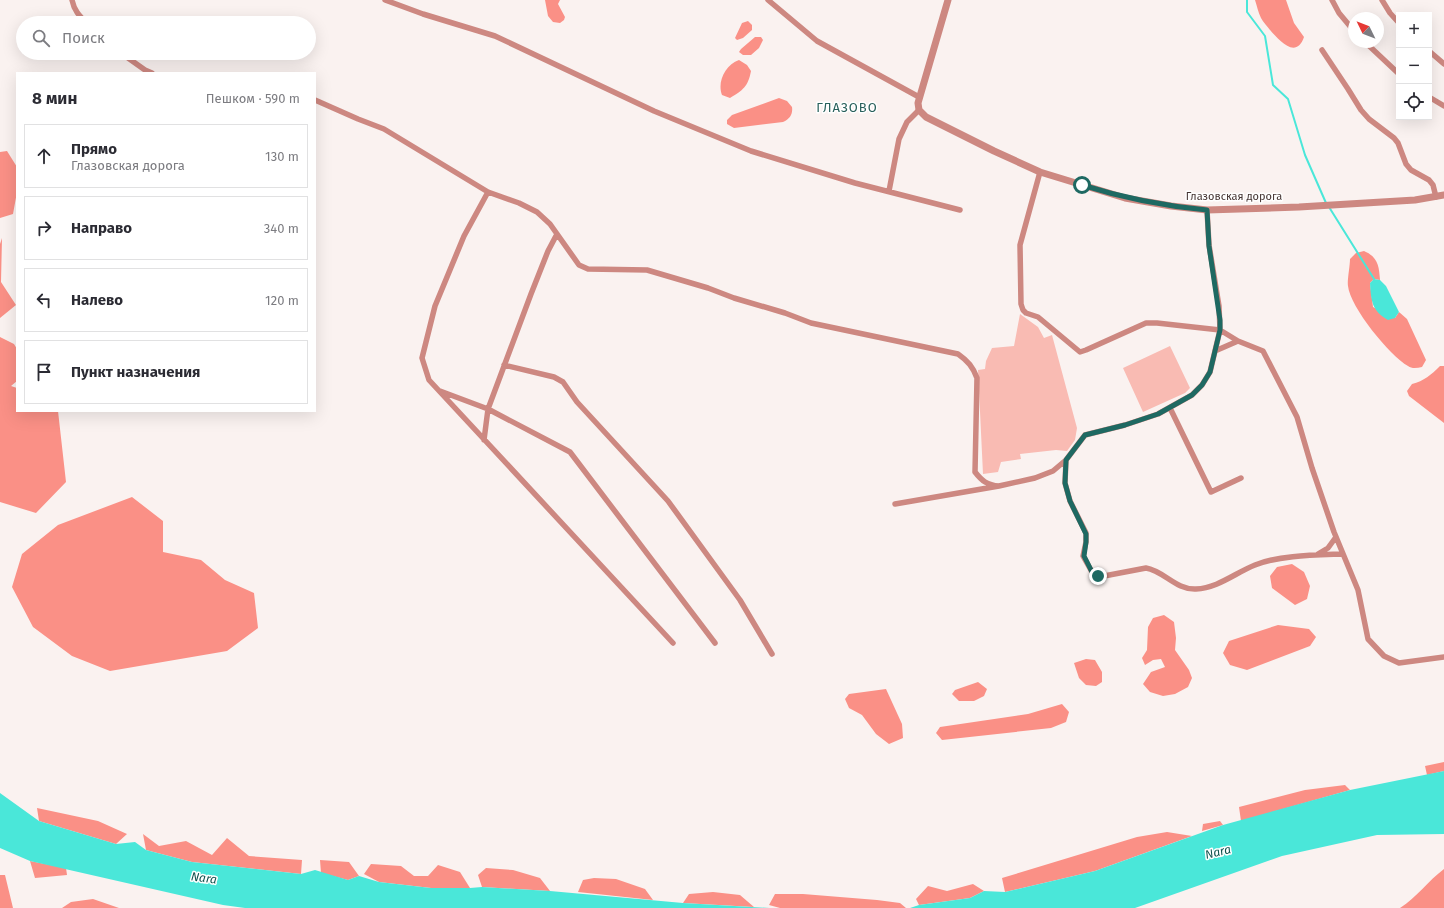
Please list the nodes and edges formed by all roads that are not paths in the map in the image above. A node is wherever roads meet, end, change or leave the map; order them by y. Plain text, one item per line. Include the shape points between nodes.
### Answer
1 (72, 0) edge
2 (385, 0) edge
3 (768, 0) edge
4 (948, 0) edge
5 (1332, 0) edge
6 (1382, 0) edge
7 (79, 16) edge
8 (1396, 20) edge
9 (1348, 24) edge
10 (1371, 48) edge
11 (1322, 50) dead end
12 (1432, 54) edge
13 (131, 60) edge
14 (1444, 64) edge
15 (1396, 71) edge
16 (150, 72) edge
17 (920, 97) junction
18 (1432, 99) edge
19 (316, 100) edge
20 (1444, 106) edge
21 (919, 110) junction
22 (1040, 172) junction
23 (889, 191) junction
24 (488, 192) junction
25 (1444, 195) edge
26 (1436, 197) junction
27 (960, 210) dead end
28 (1207, 210) junction
29 (557, 234) junction
30 (1220, 330) junction
31 (1238, 341) junction
32 (1215, 351) junction
33 (504, 365) junction
34 (438, 390) junction
35 (1170, 408) junction
36 (488, 409) junction
37 (484, 440) junction
38 (1066, 460) junction
39 (1241, 478) dead end
40 (999, 486) junction
41 (895, 504) dead end
42 (1336, 537) junction
43 (1343, 554) junction
44 (1318, 555) junction
45 (673, 643) dead end
46 (715, 643) dead end
47 (772, 654) dead end
48 (1444, 657) edge

1 - 7 street
2 - 23 street via 495,36 654,111 751,151
3 - 17 street via 817,41
4 - 17 street
5 - 9 street
6 - 8 street
10 - 15 street
11 - 26 street via 1361,110 1394,138 1406,164 1411,170 1429,180
12 - 14 street
13 - 16 street
17 - 21 street
18 - 20 street
19 - 24 street via 394,135
21 - 22 street, Глазовская дорога via 926,117
21 - 23 street via 907,122 899,140
22 - 28 street, Глазовская дорога via 1125,198
22 - 30 street via 1020,245 1021,304 1026,314 1038,317 1080,352 1146,323
23 - 27 street
24 - 29 street via 537,212
24 - 34 street via 464,236 435,306 422,358 429,380
25 - 26 street, Глазовская дорога
26 - 28 street, Глазовская дорога
28 - 30 street
29 - 33 street via 539,273
29 - 40 street via 578,265 588,269 647,270 811,323 958,354 968,361 977,378 975,472 982,481
30 - 31 street
30 - 32 street
31 - 32 street
31 - 42 street via 1263,351 1297,417
32 - 35 street via 1210,372 1202,385 1192,395
33 - 36 street
33 - 47 street via 554,377 563,382 668,501 740,600
34 - 36 street
34 - 37 street
35 - 38 street via 1125,425 1085,435
35 - 39 street via 1211,492
36 - 37 street
36 - 46 street via 570,452
37 - 45 street
38 - 40 street via 1053,471 1035,478
38 - 44 street via 1065,483 1073,508 1086,534 1084,556 1092,572 1098,576 1146,568 1185,588 1196,589 1216,585 1270,560
40 - 41 street
42 - 43 street
42 - 44 street via 1328,548
43 - 44 street
43 - 48 street via 1358,590 1368,639 1375,648 1384,656 1400,663

